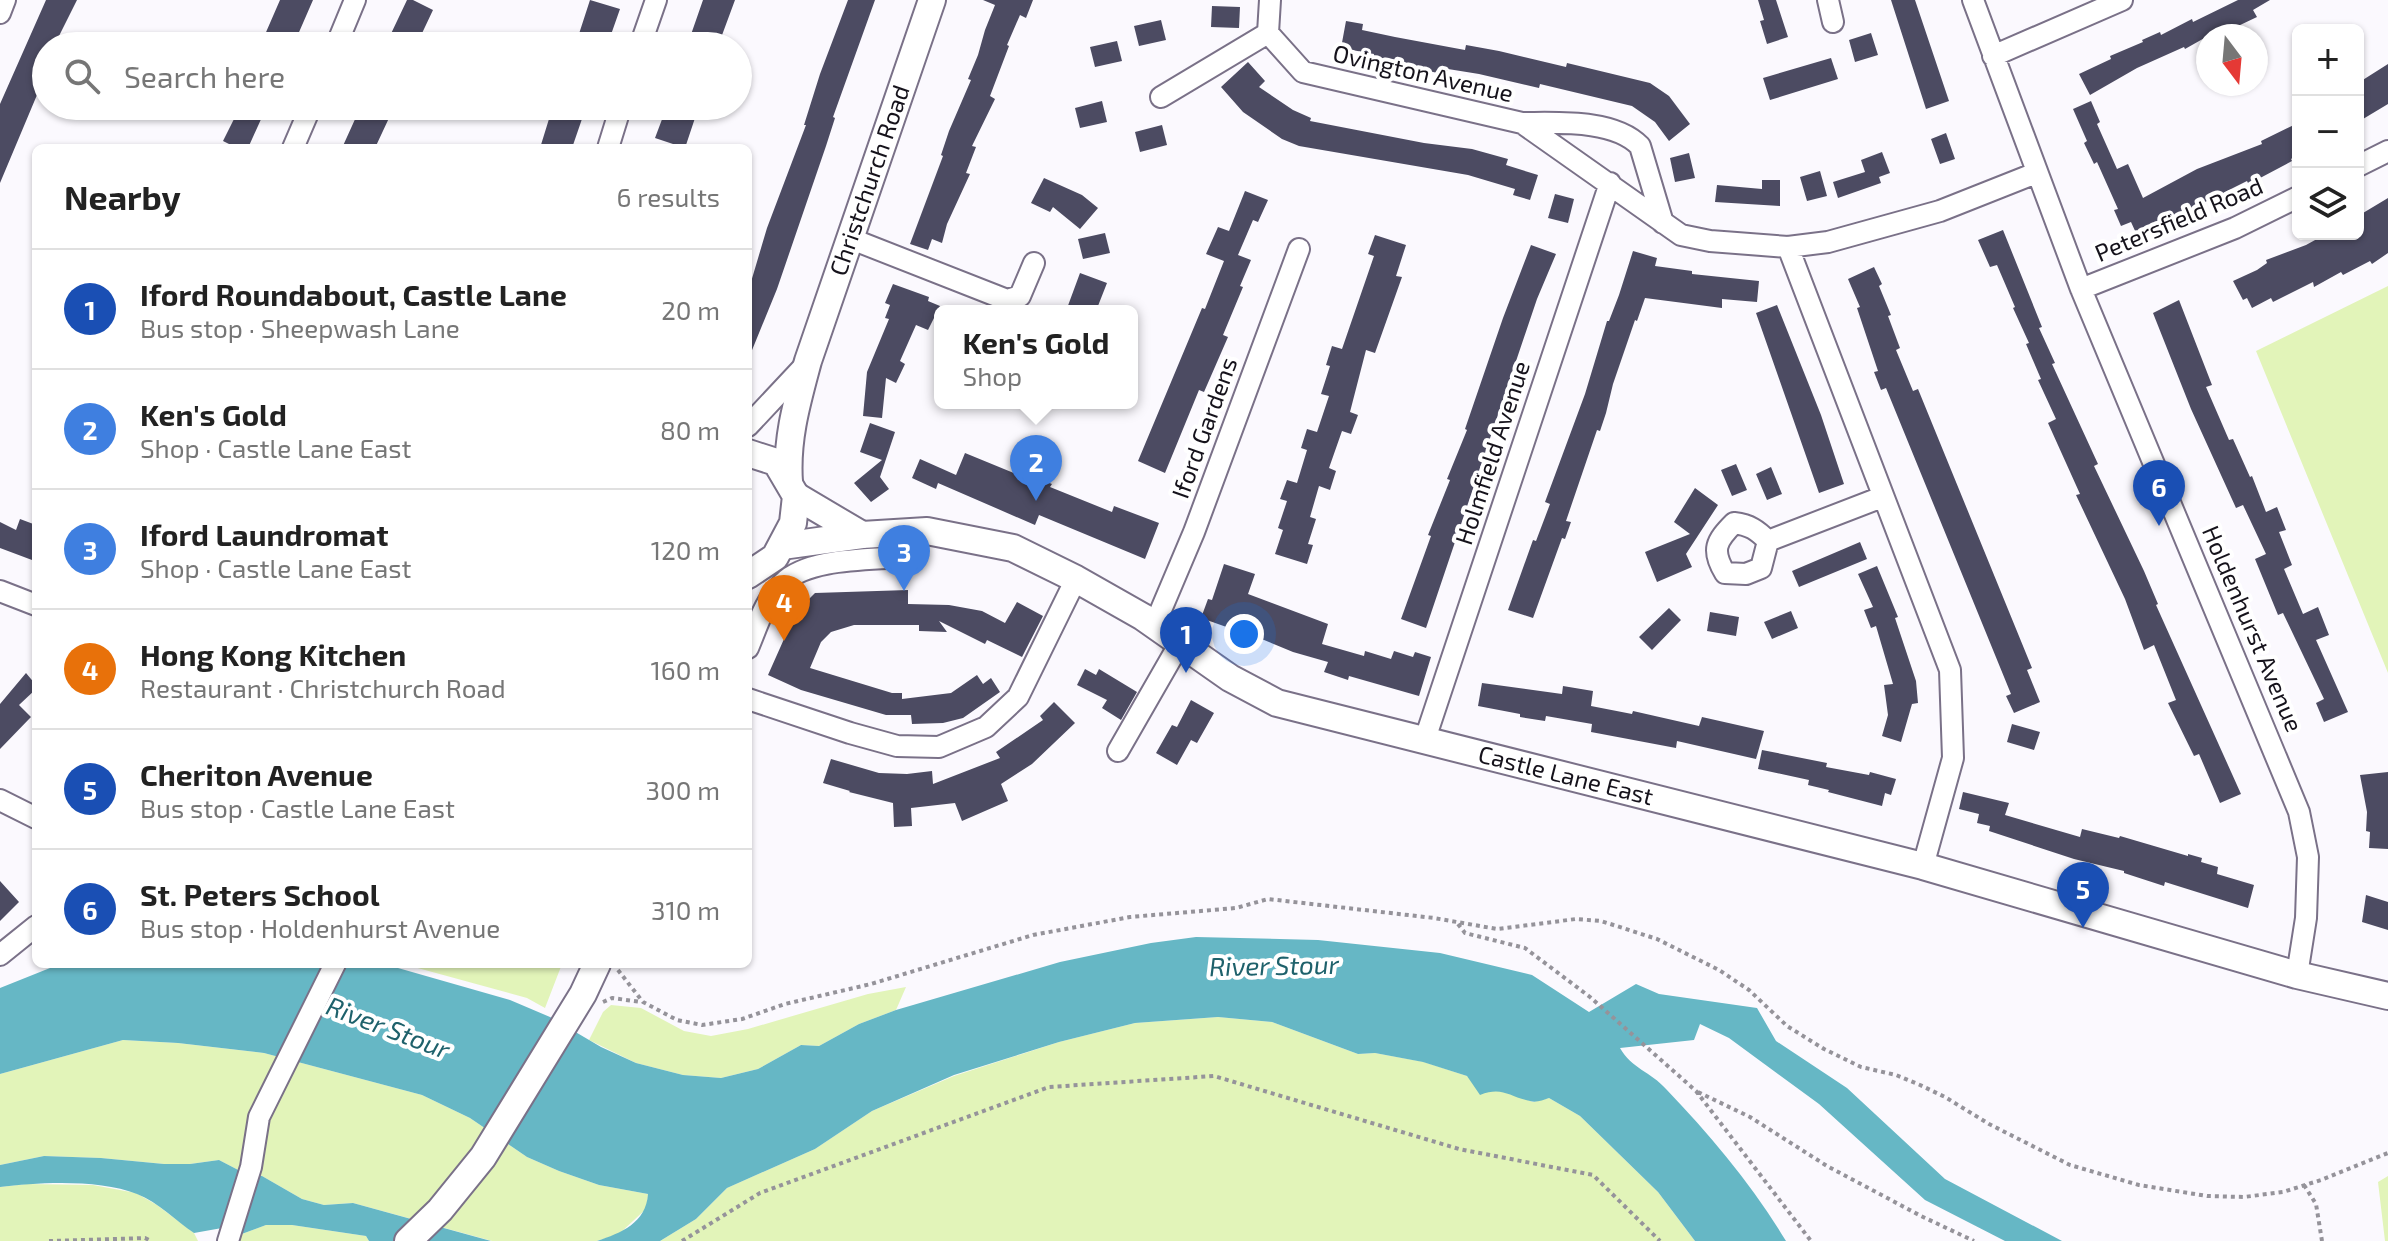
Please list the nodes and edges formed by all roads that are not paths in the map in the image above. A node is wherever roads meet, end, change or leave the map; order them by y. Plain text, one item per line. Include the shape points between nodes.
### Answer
1 (5, 0) edge
2 (355, 0) edge
3 (656, 0) edge
4 (932, 0) edge
5 (1270, 0) edge
6 (1828, 0) edge
7 (1973, 0) edge
8 (2122, 0) edge
9 (0, 13) edge
10 (1833, 22) dead end
11 (342, 32) edge
12 (645, 32) edge
13 (1268, 33) junction
14 (1993, 56) junction
15 (1161, 97) dead end
16 (305, 120) edge
17 (617, 120) edge
18 (1522, 123) junction
19 (295, 144) edge
20 (609, 144) edge
21 (2388, 151) edge
22 (2364, 163) edge
23 (2036, 173) junction
24 (1610, 183) junction
25 (2292, 200) edge
26 (1663, 223) junction
27 (849, 238) junction
28 (1788, 247) junction
29 (1299, 249) dead end
30 (1034, 263) dead end
31 (2081, 289) junction
32 (808, 361) junction
33 (793, 417) junction
34 (752, 422) edge
35 (752, 452) edge
36 (752, 453) edge
37 (792, 489) junction
38 (1882, 497) junction
39 (903, 532) junction
40 (862, 535) junction
41 (1768, 541) dead end
42 (782, 546) junction
43 (752, 578) edge
44 (1076, 579) junction
45 (0, 591) edge
46 (32, 603) edge
47 (1155, 624) junction
48 (752, 639) edge
49 (1180, 643) junction
50 (752, 700) edge
51 (1425, 739) junction
52 (1118, 751) dead end
53 (0, 800) edge
54 (32, 816) edge
55 (1923, 866) junction
56 (32, 929) edge
57 (0, 955) edge
58 (333, 968) edge
59 (596, 968) edge
60 (2297, 975) junction
61 (2388, 996) edge
62 (2388, 1008) edge
63 (229, 1239) edge
64 (408, 1241) edge

1 - 9 street
2 - 11 street
3 - 12 street
4 - 27 main road, Christchurch Road
5 - 13 street
6 - 10 street
7 - 14 street, Holdenhurst Avenue
8 - 14 street
13 - 15 street
13 - 18 street, Ovington Avenue via 1303,72
14 - 23 street, Holdenhurst Avenue
16 - 19 street
17 - 20 street
18 - 24 street, Ovington Avenue
18 - 26 street, Ovington Avenue via 1571,123 1631,137 1640,146
21 - 22 street
23 - 28 street, Ovington Avenue via 1887,227
23 - 31 street, Holdenhurst Avenue
24 - 26 street, Ovington Avenue
24 - 51 street, Holmfield Avenue
25 - 31 street, Petersfield Road
26 - 28 street, Ovington Avenue via 1681,235 1710,241
27 - 30 street via 1007,300 1020,296
27 - 32 main road, Christchurch Road
28 - 38 street
29 - 47 street, Iford Gardens
31 - 60 street, Holdenhurst Avenue via 2299,812 2308,857
32 - 33 main road, Christchurch Road
32 - 34 street, Christchurch Road
33 - 35 main road
33 - 37 main road, Christchurch Road via 787,453
36 - 37 main road via 776,462
37 - 40 main road
37 - 42 main road, Christchurch Road via 793,523
38 - 41 street
38 - 55 street via 1950,670 1953,758
39 - 40 main road, Castle Lane East
39 - 44 main road, Castle Lane East via 927,531 1013,548
39 - 48 street via 902,557 797,571 766,606
40 - 42 main road, Castle Lane East
42 - 43 main road
44 - 47 main road, Castle Lane East
44 - 50 street via 1018,697 986,727 939,747 897,746
45 - 46 street
47 - 49 main road, Castle Lane East
49 - 51 main road, Castle Lane East via 1277,703
49 - 52 street
51 - 55 main road, Castle Lane East
53 - 54 street
55 - 60 main road, Castle Lane East
56 - 57 street
58 - 63 street via 259,1117 251,1167
59 - 64 main road via 591,999 483,1157
60 - 61 main road, Castle Lane East
60 - 62 main road, Castle Lane East

